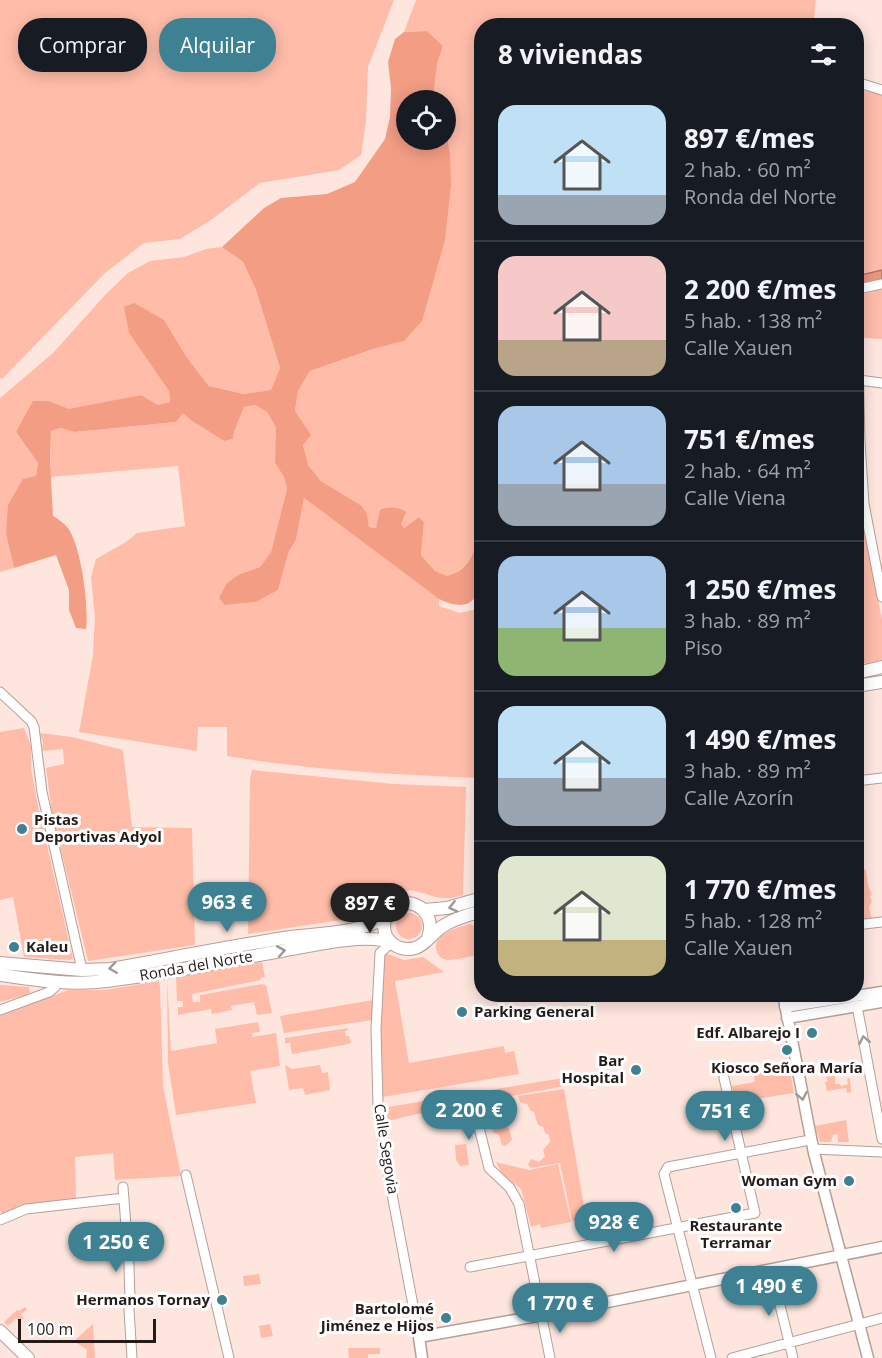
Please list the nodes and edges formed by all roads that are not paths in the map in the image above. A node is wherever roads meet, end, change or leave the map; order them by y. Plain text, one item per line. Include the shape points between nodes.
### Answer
1 (864, 84) edge
2 (882, 90) edge
3 (882, 284) edge
4 (864, 288) edge
5 (864, 381) edge
6 (882, 383) edge
7 (864, 504) edge
8 (882, 597) edge
9 (882, 667) edge
10 (864, 671) edge
11 (882, 682) edge
12 (864, 685) edge
13 (0, 692) edge
14 (882, 778) edge
15 (864, 780) edge
16 (474, 900) edge
17 (424, 910) junction
18 (474, 913) edge
19 (382, 919) junction
20 (882, 922) edge
21 (864, 924) edge
22 (432, 935) junction
23 (391, 943) junction
24 (0, 963) edge
25 (82, 970) junction
26 (0, 975) edge
27 (56, 982) junction
28 (882, 992) edge
29 (864, 996) edge
30 (784, 1002) edge
31 (836, 1002) edge
32 (882, 1002) edge
33 (857, 1006) junction
34 (0, 1010) edge
35 (786, 1013) junction
36 (724, 1078) dead end
37 (474, 1107) dead end
38 (882, 1139) edge
39 (812, 1144) junction
40 (882, 1152) edge
41 (742, 1153) junction
42 (186, 1175) dead end
43 (123, 1187) dead end
44 (124, 1198) junction
45 (0, 1221) edge
46 (677, 1228) junction
47 (882, 1247) edge
48 (840, 1255) junction
49 (530, 1256) junction
50 (470, 1267) dead end
51 (771, 1269) junction
52 (691, 1285) junction
53 (543, 1315) junction
54 (882, 1318) edge
55 (859, 1323) junction
56 (0, 1331) edge
57 (419, 1337) junction
58 (0, 1342) edge
59 (789, 1342) junction
60 (17, 1358) edge
61 (28, 1358) edge
62 (132, 1358) edge
63 (229, 1358) edge
64 (422, 1358) edge
65 (550, 1358) edge
66 (711, 1358) edge
67 (732, 1358) edge
68 (794, 1358) edge
69 (868, 1358) edge

1 - 2 street
3 - 4 street
5 - 6 street
7 - 8 street
9 - 10 main road
11 - 12 main road
13 - 25 street via 34,727 42,792
14 - 15 street
16 -> 17 main road
17 - 19 main road via 404,903
17 - 22 main road
18 - 22 main road via 453,920
19 - 23 main road
19 -> 25 main road, Ronda del Norte via 350,929 110,969
20 - 21 street
22 - 23 main road via 411,949
27 -> 23 main road, Ronda del Norte via 125,979 351,940
23 - 57 street, Calle Segovia via 380,953 376,1020 378,1104
24 - 25 main road, Ronda del Norte
26 - 27 main road, Ronda del Norte
27 - 34 street via 49,992
28 - 29 street
30 - 35 street
31 - 35 street
32 - 33 street
33 - 35 street
38 -> 33 street
35 -> 39 street
36 - 41 street
37 - 49 street via 489,1168 517,1199
39 - 40 street
39 - 41 street
39 - 48 street
41 - 46 street via 668,1167 664,1174
41 - 46 street via 755,1213
42 - 63 street
43 - 44 street
44 - 45 street via 26,1209
44 - 62 street
46 - 49 street
46 - 52 street
47 - 48 street
48 - 51 street
48 - 55 street
49 - 50 street
49 - 53 street
51 - 52 street
51 - 59 street
52 - 53 street
52 - 66 street
53 - 57 street
53 - 65 street
54 - 55 street
55 - 59 street
55 - 69 street
56 - 61 main road
57 - 64 street, Calle Segovia
58 - 60 main road
59 - 67 street
59 - 68 street

